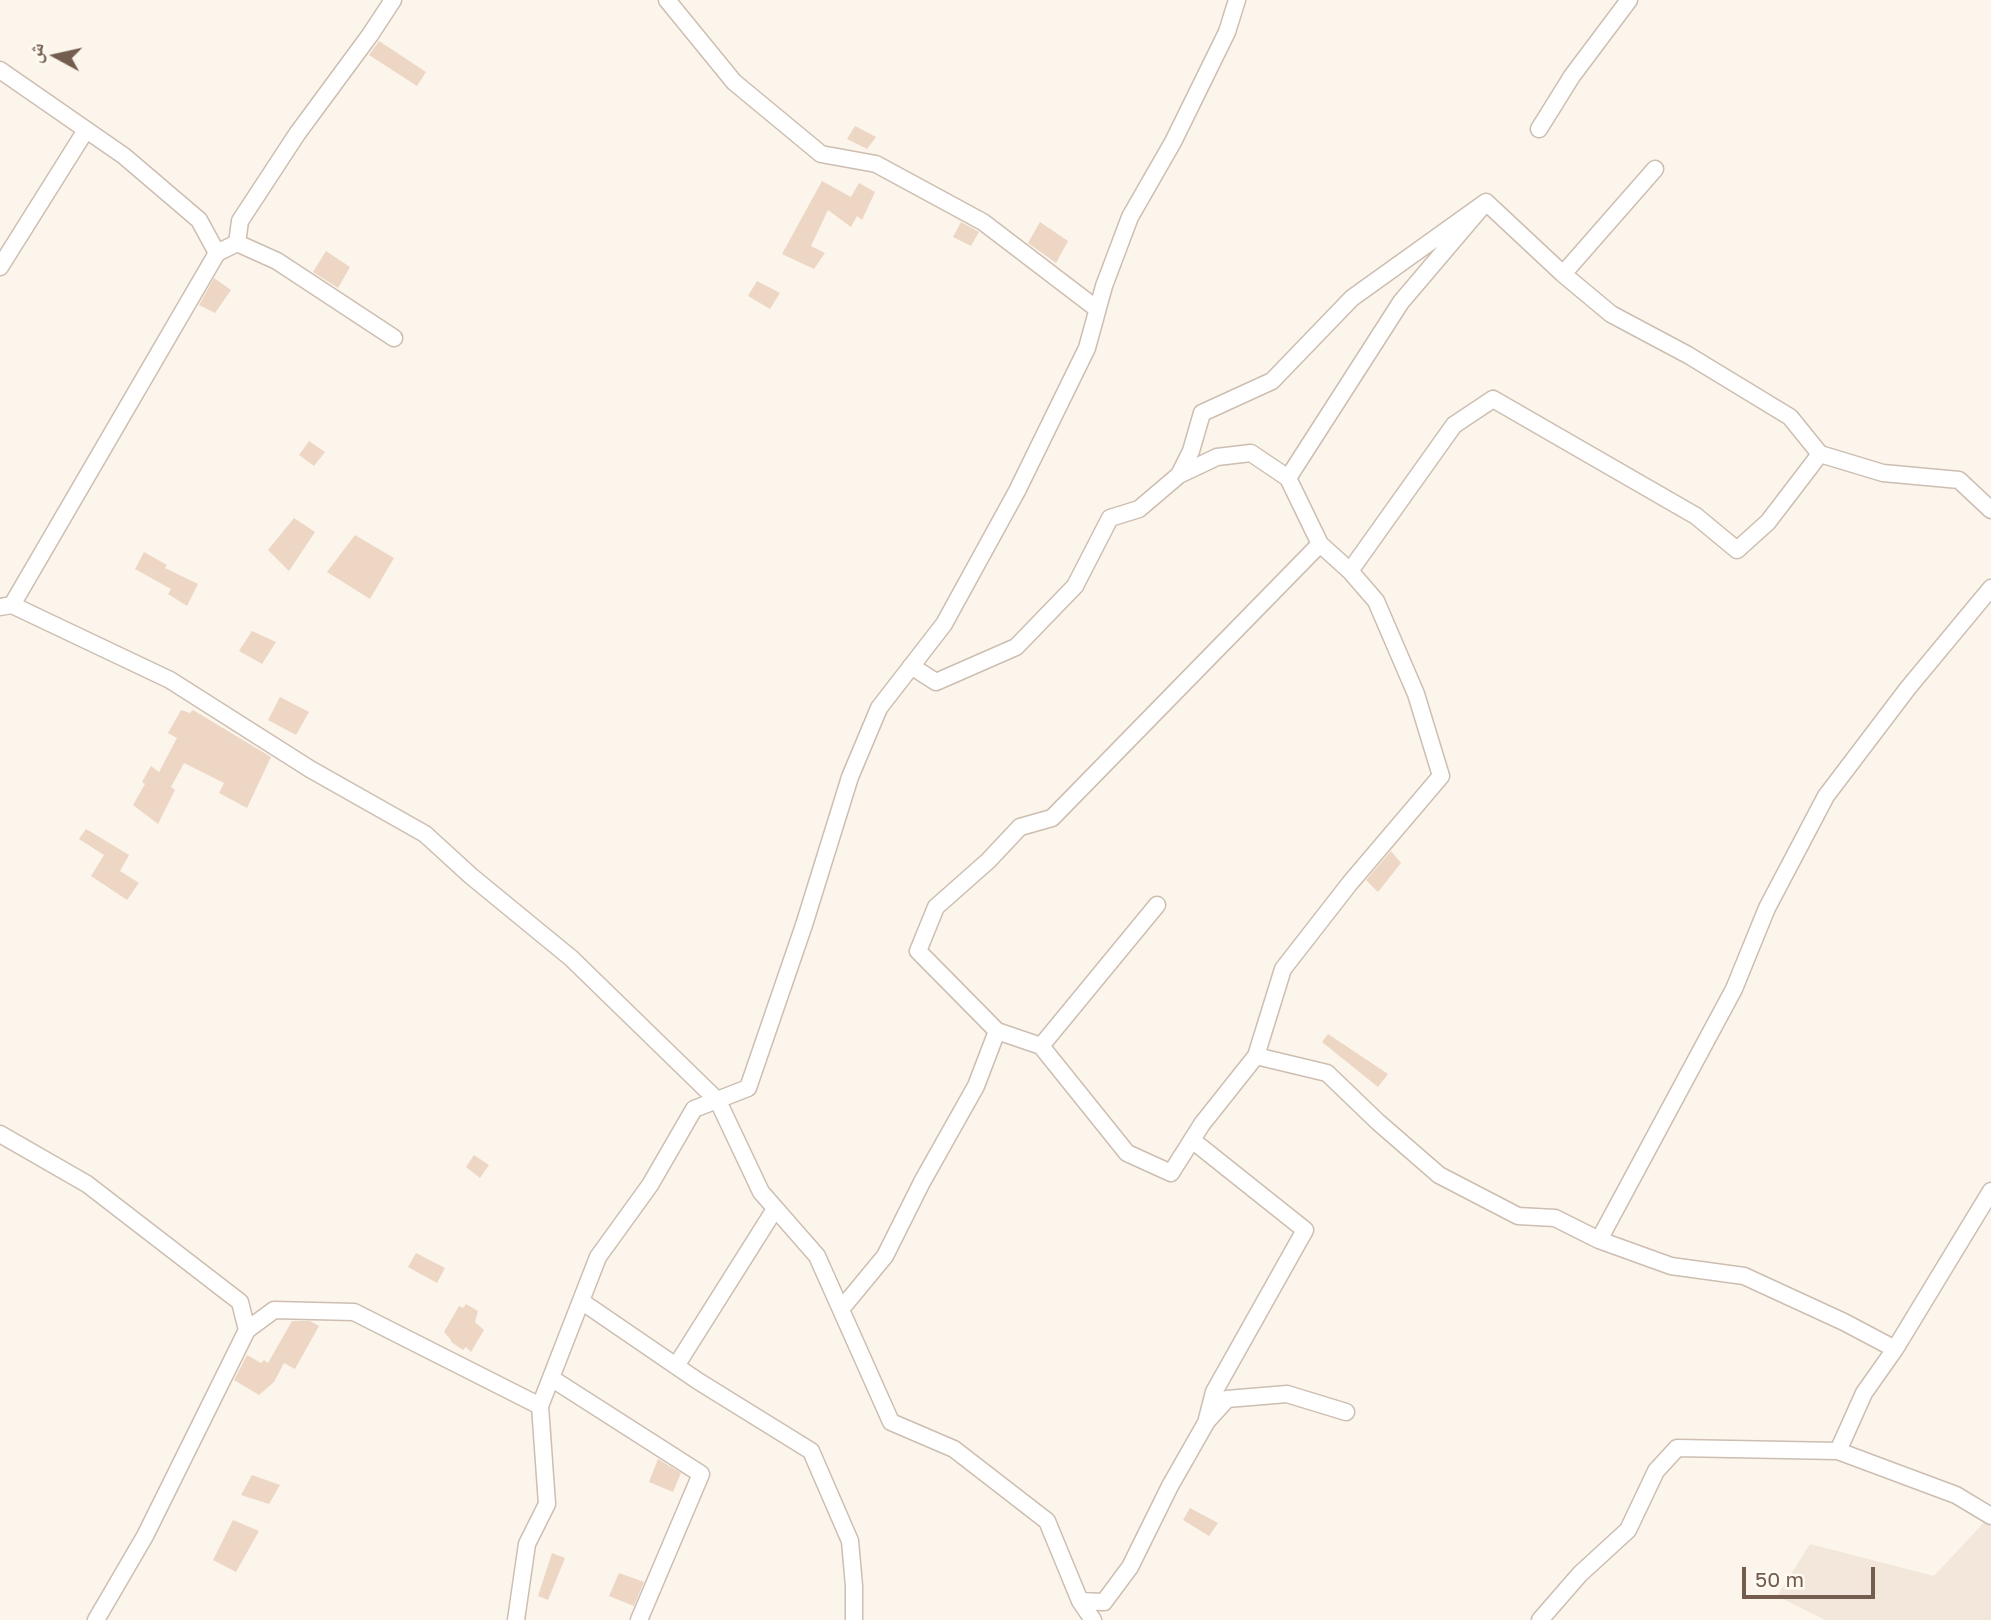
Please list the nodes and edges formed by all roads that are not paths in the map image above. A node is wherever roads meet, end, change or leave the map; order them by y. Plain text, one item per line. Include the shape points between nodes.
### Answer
1 (393, 0) edge
2 (667, 0) edge
3 (1237, 0) edge
4 (1629, 0) edge
5 (0, 70) edge
6 (1539, 129) dead end
7 (86, 130) junction
8 (1655, 169) dead end
9 (1486, 202) junction
10 (237, 243) junction
11 (217, 253) junction
12 (0, 267) edge
13 (1563, 274) junction
14 (1097, 309) junction
15 (394, 338) dead end
16 (1820, 454) junction
17 (1180, 475) junction
18 (1288, 478) junction
19 (1991, 510) edge
20 (1320, 544) junction
21 (1350, 570) junction
22 (1991, 588) edge
23 (6, 606) edge
24 (911, 666) junction
25 (1157, 905) dead end
26 (997, 1031) junction
27 (1041, 1046) junction
28 (1256, 1056) junction
29 (718, 1101) junction
30 (0, 1134) edge
31 (1192, 1140) junction
32 (1991, 1191) edge
33 (775, 1209) junction
34 (1599, 1240) junction
35 (581, 1301) junction
36 (842, 1308) junction
37 (247, 1330) junction
38 (1895, 1349) junction
39 (676, 1366) junction
40 (551, 1378) junction
41 (540, 1406) junction
42 (1346, 1412) dead end
43 (1207, 1421) junction
44 (1838, 1451) junction
45 (1991, 1516) edge
46 (1080, 1601) junction
47 (96, 1620) edge
48 (516, 1620) edge
49 (639, 1620) edge
50 (854, 1620) edge
51 (1093, 1620) edge
52 (1540, 1620) edge

1 - 10 street via 240,221
2 - 14 street via 734,82 821,153 876,164 983,222
3 - 14 street via 1227,32 1130,217
4 - 6 street
5 - 7 street
7 - 11 street via 199,219
7 - 12 street
8 - 13 street
9 - 13 street
9 - 17 street via 1352,298 1272,381 1202,413
9 - 18 street via 1401,302
10 - 11 street
10 - 15 street via 304,276
11 - 23 street
13 - 16 street via 1611,314 1790,417
14 - 24 street via 1087,348 1017,491 944,624
16 - 19 street via 1884,473 1959,480
16 - 21 street via 1768,522 1737,550 1696,516 1493,399 1454,425
17 - 18 street via 1217,457 1251,453
17 - 24 street via 1139,509 1110,519 1075,586 1016,647 936,682
18 - 20 street
20 - 21 street
20 - 26 street via 1052,818 1020,827 936,907 918,951
21 - 28 street via 1376,601 1416,694 1441,776 1283,968
22 - 34 street via 1826,796 1767,908 1734,989
23 - 29 street via 170,680 310,769 425,834 571,958
24 - 29 street via 879,708 850,778 748,1088
25 - 27 street
26 - 27 street
26 - 36 street via 976,1086 885,1256
27 - 31 street via 1127,1153 1171,1173
28 - 31 street
28 - 34 street via 1327,1073 1438,1175 1518,1216 1555,1218
29 - 33 street via 761,1192
29 - 35 street via 694,1109 650,1185 598,1257
30 - 37 street via 87,1184 240,1302
31 - 43 street via 1305,1230 1214,1392
32 - 38 street
33 - 36 street via 817,1256
33 - 39 street
34 - 38 street via 1671,1266 1744,1276
35 - 39 street
35 - 40 street
36 - 46 street via 891,1422 954,1449 1047,1521
37 - 41 street via 274,1310 354,1312
37 - 47 street via 145,1536
38 - 44 street via 1864,1393
39 - 50 street via 811,1451 850,1541
40 - 41 street
40 - 49 street via 701,1474
41 - 48 street via 547,1504 527,1544
42 - 43 street via 1287,1394 1227,1399
43 - 46 street via 1130,1567 1104,1602
44 - 45 street via 1956,1495
44 - 52 street via 1677,1448 1656,1471 1628,1530 1580,1574
46 - 51 street

